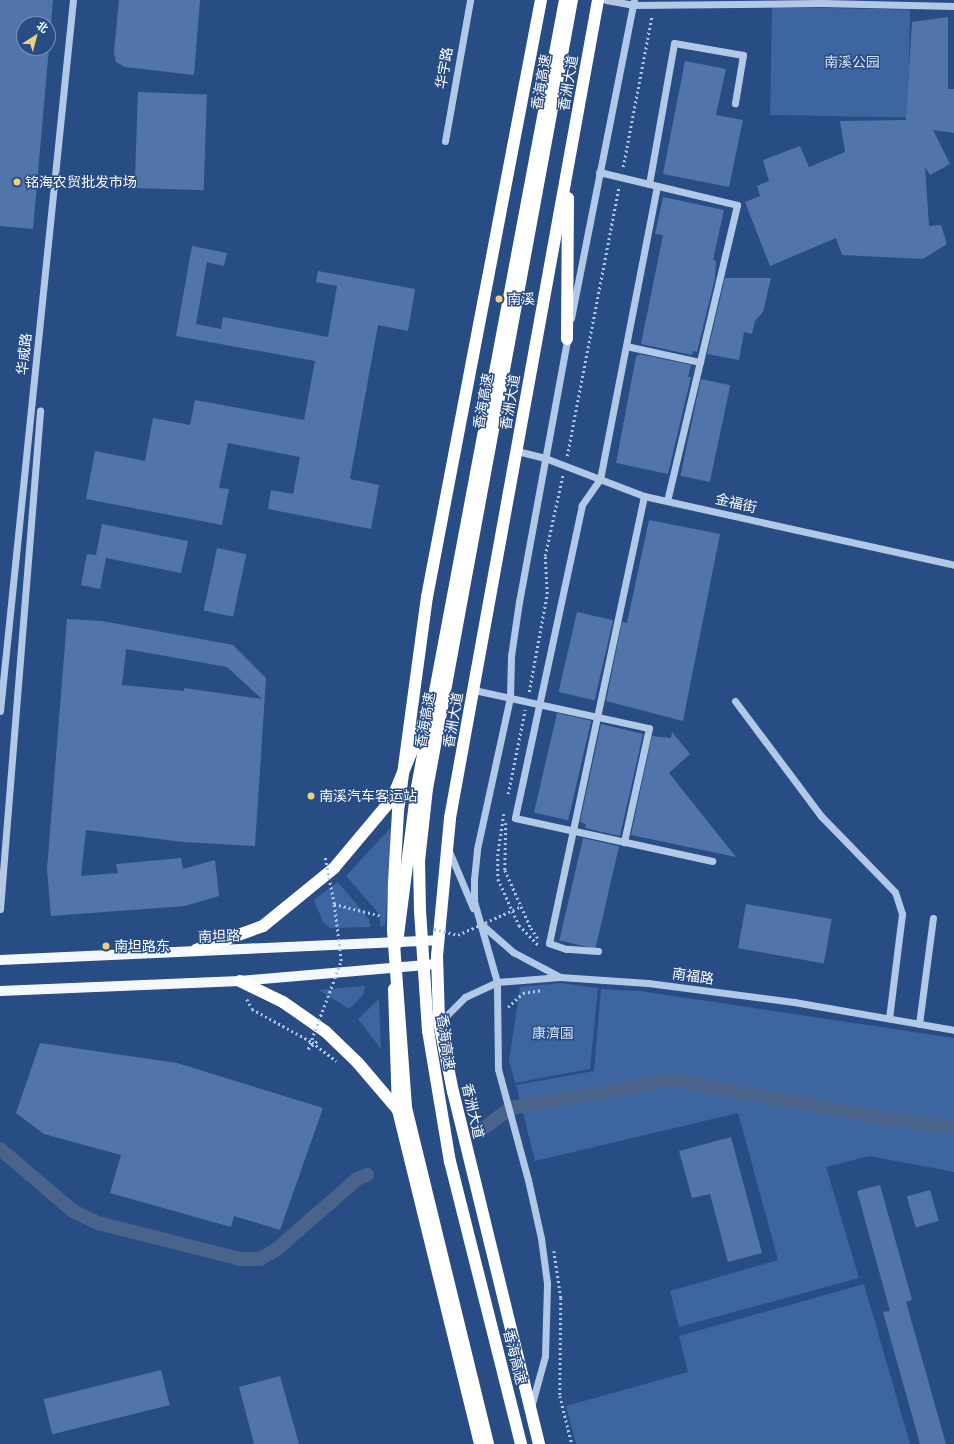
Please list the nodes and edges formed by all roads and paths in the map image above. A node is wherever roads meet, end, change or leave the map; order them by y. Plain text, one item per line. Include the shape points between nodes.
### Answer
1 (74, 0) edge
2 (470, 0) edge
3 (541, 0) edge
4 (565, 0) edge
5 (572, 0) edge
6 (598, 0) edge
7 (606, 0) edge
8 (634, 2) edge
9 (823, 2) edge
10 (954, 6) edge
11 (735, 103) dead end
12 (445, 141) dead end
13 (568, 168) junction
14 (599, 172) junction
15 (649, 184) junction
16 (658, 186) junction
17 (567, 339) junction
18 (626, 346) junction
19 (700, 362) junction
20 (40, 411) dead end
21 (517, 451) junction
22 (545, 458) junction
23 (600, 479) junction
24 (644, 496) junction
25 (667, 501) junction
26 (954, 565) edge
27 (474, 690) junction
28 (435, 696) junction
29 (510, 698) junction
30 (735, 701) dead end
31 (539, 704) junction
32 (0, 711) edge
33 (597, 717) junction
34 (507, 809) dead end
35 (572, 830) junction
36 (624, 842) junction
37 (448, 847) junction
38 (324, 858) dead end
39 (712, 861) dead end
40 (0, 908) edge
41 (933, 918) dead end
42 (480, 924) junction
43 (438, 940) junction
44 (398, 942) junction
45 (542, 944) dead end
46 (196, 950) junction
47 (598, 951) dead end
48 (0, 960) edge
49 (437, 964) junction
50 (395, 969) junction
51 (560, 977) junction
52 (240, 981) junction
53 (497, 982) junction
54 (0, 991) edge
55 (252, 1010) dead end
56 (889, 1018) junction
57 (439, 1022) junction
58 (919, 1024) junction
59 (954, 1030) edge
60 (312, 1042) junction
61 (308, 1050) dead end
62 (336, 1060) dead end
63 (398, 1110) junction
64 (530, 1408) junction
65 (480, 1444) edge
66 (488, 1444) edge
67 (521, 1444) edge
68 (539, 1444) edge

1 - 32 street, 华威路
2 - 12 street, 华宇路
3 - 66 highway, 香海高速, bridge via 427,597 398,810 394,883 393,929 406,1107
4 - 28 highway, 香洲大道
5 - 67 highway, 香海高速, bridge via 427,789 420,861 420,911 428,1031 448,1146
6 - 13 highway, 香洲大道
7 - 8 street
8 - 9 street
8 - 14 street
9 - 10 street
11 - 15 street via 743,55 674,43
13 - 17 highway
13 - 21 highway, 香洲大道
14 - 15 street
14 - 17 street
15 - 16 street
16 - 18 street
16 - 19 street via 737,205
17 - 22 street
18 - 19 street
18 - 23 street
19 - 25 street
20 - 40 street
21 - 22 street, 金福街
21 - 27 highway, 香洲大道
22 - 23 street, 金福街
22 - 29 street via 511,656
23 - 24 street, 金福街
23 - 31 street via 582,505
24 - 25 street, 金福街
24 - 33 street
25 - 26 street, 金福街
27 - 29 street
27 - 37 highway, 香洲大道
28 - 44 highway, 香洲大道 via 417,787
28 - 46 highway via 392,799 334,868 263,926
29 - 31 street
29 - 42 street via 477,849 474,901
30 - 56 street via 821,816 895,892 902,914
31 - 33 street
31 - 35 street via 515,818
33 - 35 street
33 - 36 street via 649,728
34 - 45 path via 505,870 531,928
35 - 36 street
35 - 47 street via 548,943 566,949
36 - 39 street
37 - 42 street
37 - 43 highway, 香洲大道
38 - 60 path, bridge via 334,904 341,961
41 - 58 street
42 - 51 street via 513,952
42 - 53 street
43 - 44 main road, 南坦路
43 - 49 highway, 香洲大道
44 - 46 main road, 南坦路
44 - 50 highway, 香洲大道
46 - 48 main road, 南坦路
49 - 50 main road
49 - 57 highway, 香洲大道
50 - 52 main road
50 - 63 highway, 香洲大道 via 392,1008
51 - 53 street, 南福路
51 - 56 street, 南福路 via 648,983 794,1002
52 - 54 main road
52 - 63 highway via 283,1002 326,1032 358,1062
53 - 57 street, 南福路 via 465,997
53 - 64 street via 498,1068 541,1238 548,1305 545,1356
55 - 60 path
56 - 58 street, 南福路
57 - 64 highway, 香洲大道 via 453,1092
58 - 59 street, 南福路
60 - 61 path, bridge
60 - 62 path, bridge
63 - 65 highway, 香洲大道
64 - 68 highway, 香洲大道

